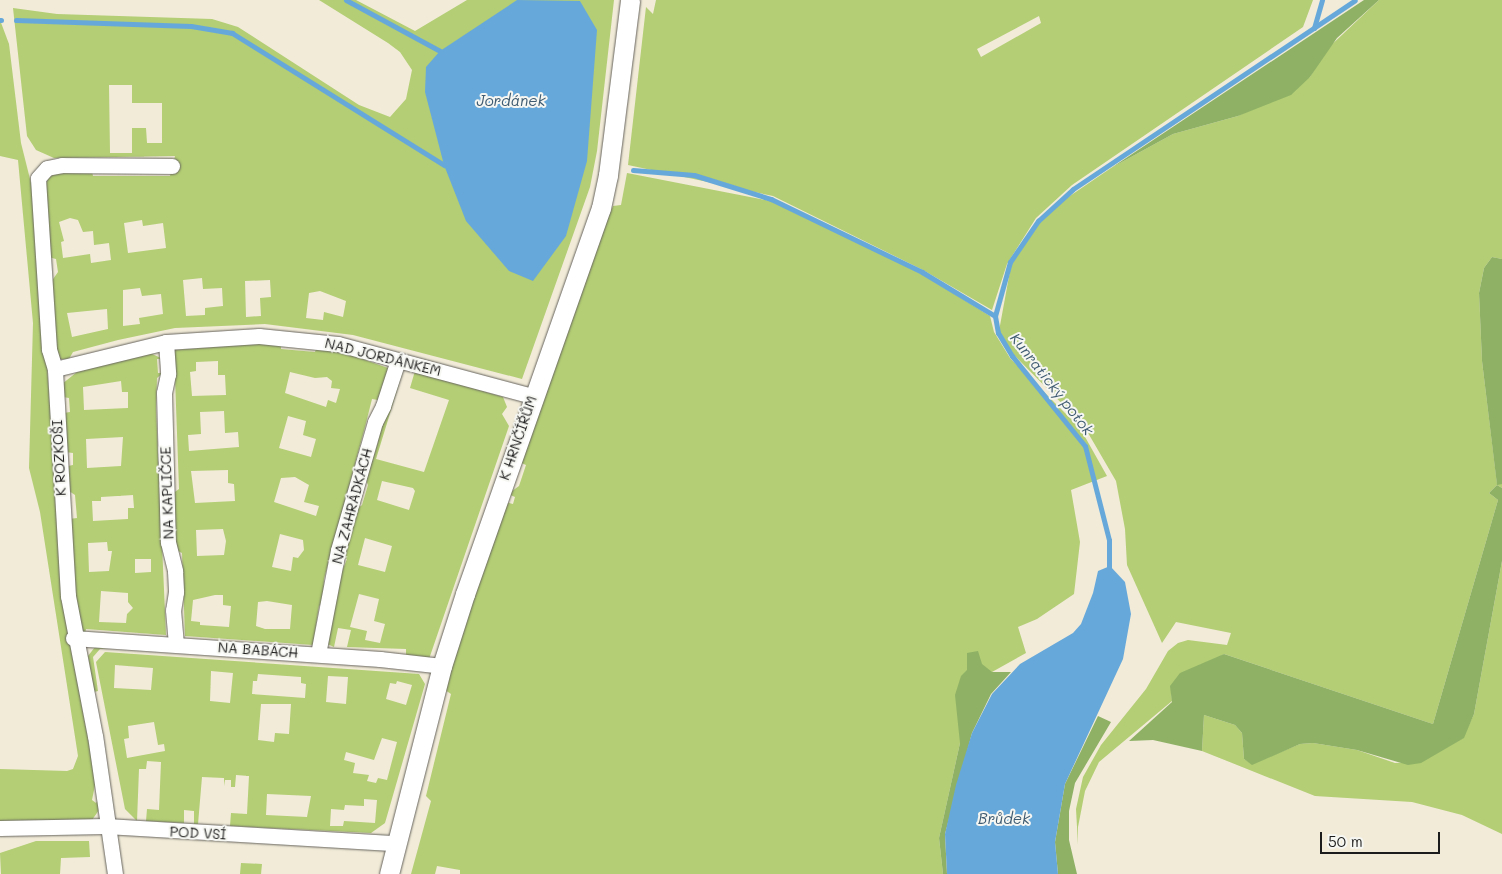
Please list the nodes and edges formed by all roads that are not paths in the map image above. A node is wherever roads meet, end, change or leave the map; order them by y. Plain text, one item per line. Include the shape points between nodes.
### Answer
1 (630, 0) edge
2 (172, 166) dead end
3 (166, 342) junction
4 (398, 360) junction
5 (55, 369) junction
6 (532, 396) junction
7 (74, 638) junction
8 (176, 644) junction
9 (318, 654) junction
10 (442, 666) junction
11 (106, 826) junction
12 (0, 828) edge
13 (396, 843) junction
14 (115, 874) edge
15 (389, 874) edge

1 - 6 street, K HRNČÍŘŮM via 604,193
2 - 5 street, K ROZKOŠI via 62,165 47,168 40,174 49,349
3 - 4 street, NAD JORDÁNKEM via 259,336 338,344
3 - 5 street, NAD JORDÁNKEM
3 - 8 street, NA KAPLIČCE via 168,374 164,393 168,542 175,571 176,592 172,610
4 - 6 street, NAD JORDÁNKEM
4 - 9 street, NA ZAHRÁDKÁCH via 375,422 338,550
5 - 7 street, K ROZKOŠI via 64,549
6 - 10 street, K HRNČÍŘŮM
7 - 8 street, NA BABÁCH
7 - 11 street, K ROZKOŠI via 94,736
8 - 9 street, NA BABÁCH
9 - 10 street, NA BABÁCH
10 - 13 street, K HRNČÍŘŮM
11 - 12 street, POD VSÍ
11 - 13 street, POD VSÍ
11 - 14 street, K ROZKOŠI
13 - 15 street, K HRNČÍŘŮM

